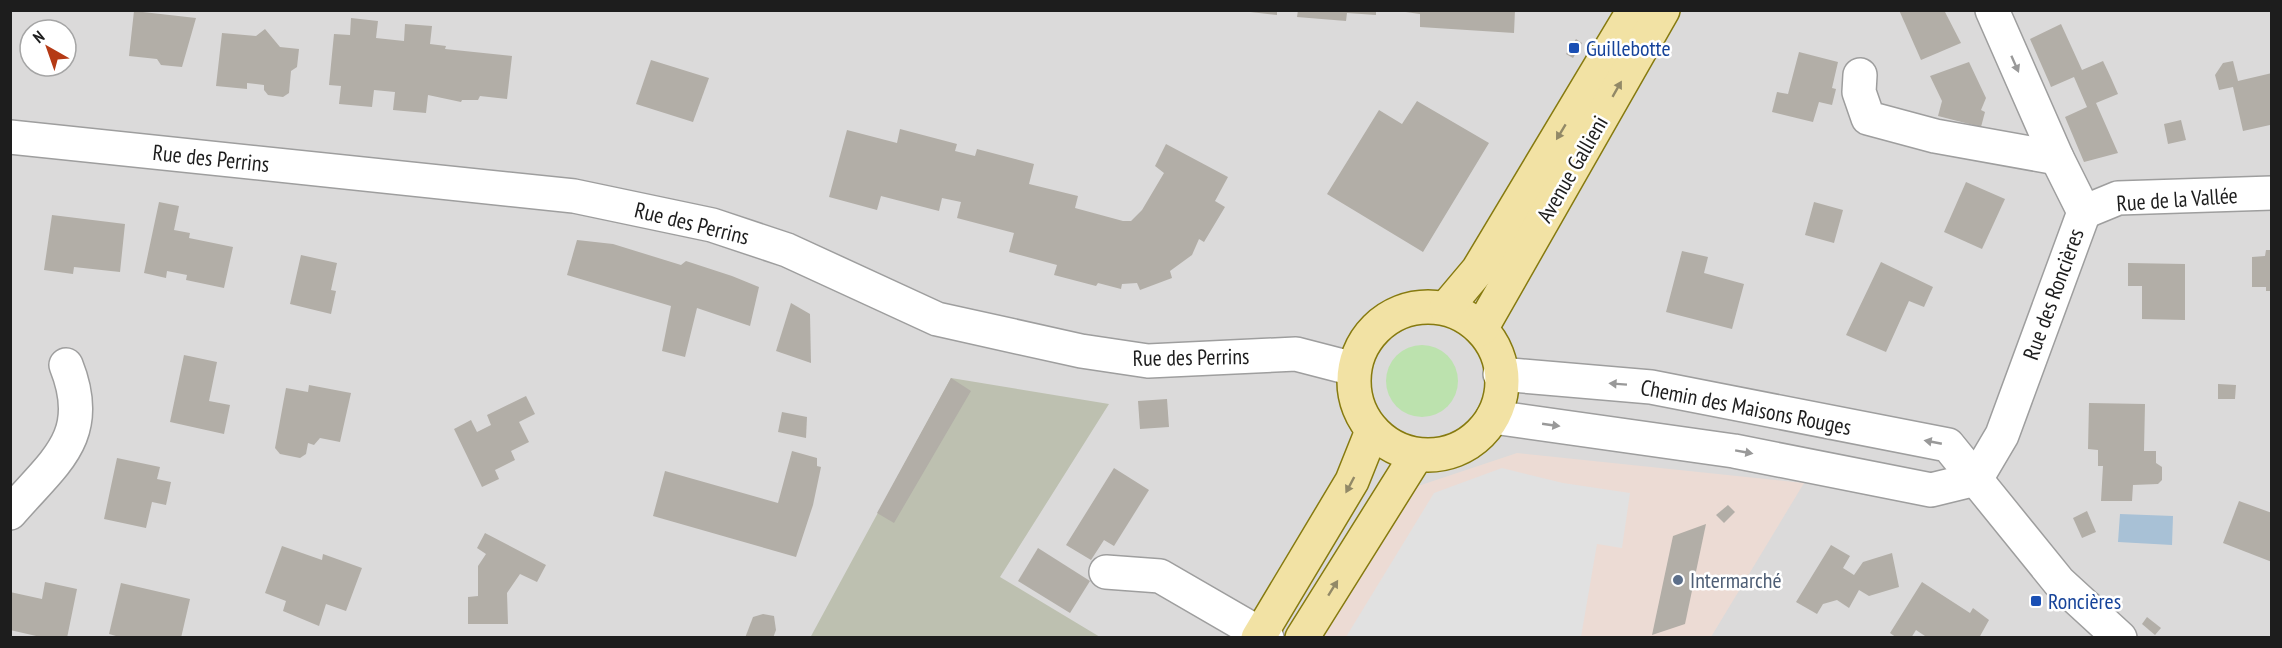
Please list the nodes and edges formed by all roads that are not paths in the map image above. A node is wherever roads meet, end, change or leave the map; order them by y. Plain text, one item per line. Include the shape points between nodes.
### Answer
1 (1634, 10) edge
2 (1663, 10) edge
3 (1992, 10) edge
4 (1860, 75) dead end
5 (10, 137) edge
6 (2057, 158) junction
7 (2271, 193) edge
8 (2084, 212) junction
9 (1446, 308) junction
10 (1481, 328) junction
11 (66, 365) dead end
12 (1354, 369) junction
13 (1500, 374) junction
14 (1493, 417) junction
15 (1372, 431) junction
16 (1416, 456) junction
17 (1976, 479) junction
18 (10, 513) edge
19 (1106, 572) dead end
20 (1262, 636) edge
21 (1302, 638) edge
22 (2120, 638) edge

1 -> 9 main road, Avenue Gallieni via 1478,270
10 -> 2 main road, Avenue Gallieni
3 -> 6 street, Rue des Roncières
4 - 6 street via 1859,92 1868,118 1935,136
5 - 12 street, Rue des Perrins via 574,196 712,225 787,250 938,319 1070,349 1148,361 1296,354
6 - 8 street, Rue des Roncières
7 - 8 street, Rue de la Vallée via 2118,198
8 - 17 street, Rue des Roncières via 2002,435
9 - 10 main road
9 - 12 main road via 1422,306 1398,312 1384,321 1362,345
10 - 13 main road via 1500,362
11 - 18 street via 76,390 77,419 65,450
12 - 15 main road via 1353,391
13 - 14 main road via 1500,396
17 -> 13 street, Chemin des Maisons Rouges via 1948,445 1651,387
14 - 16 main road via 1478,436 1458,450
14 -> 17 street, Chemin des Maisons Rouges via 1745,452 1931,490
15 - 16 main road
15 -> 20 main road via 1352,481
21 -> 16 main road
17 - 22 street, Chemin des Maisons Rouges via 2060,582
19 - 20 street via 1160,576

